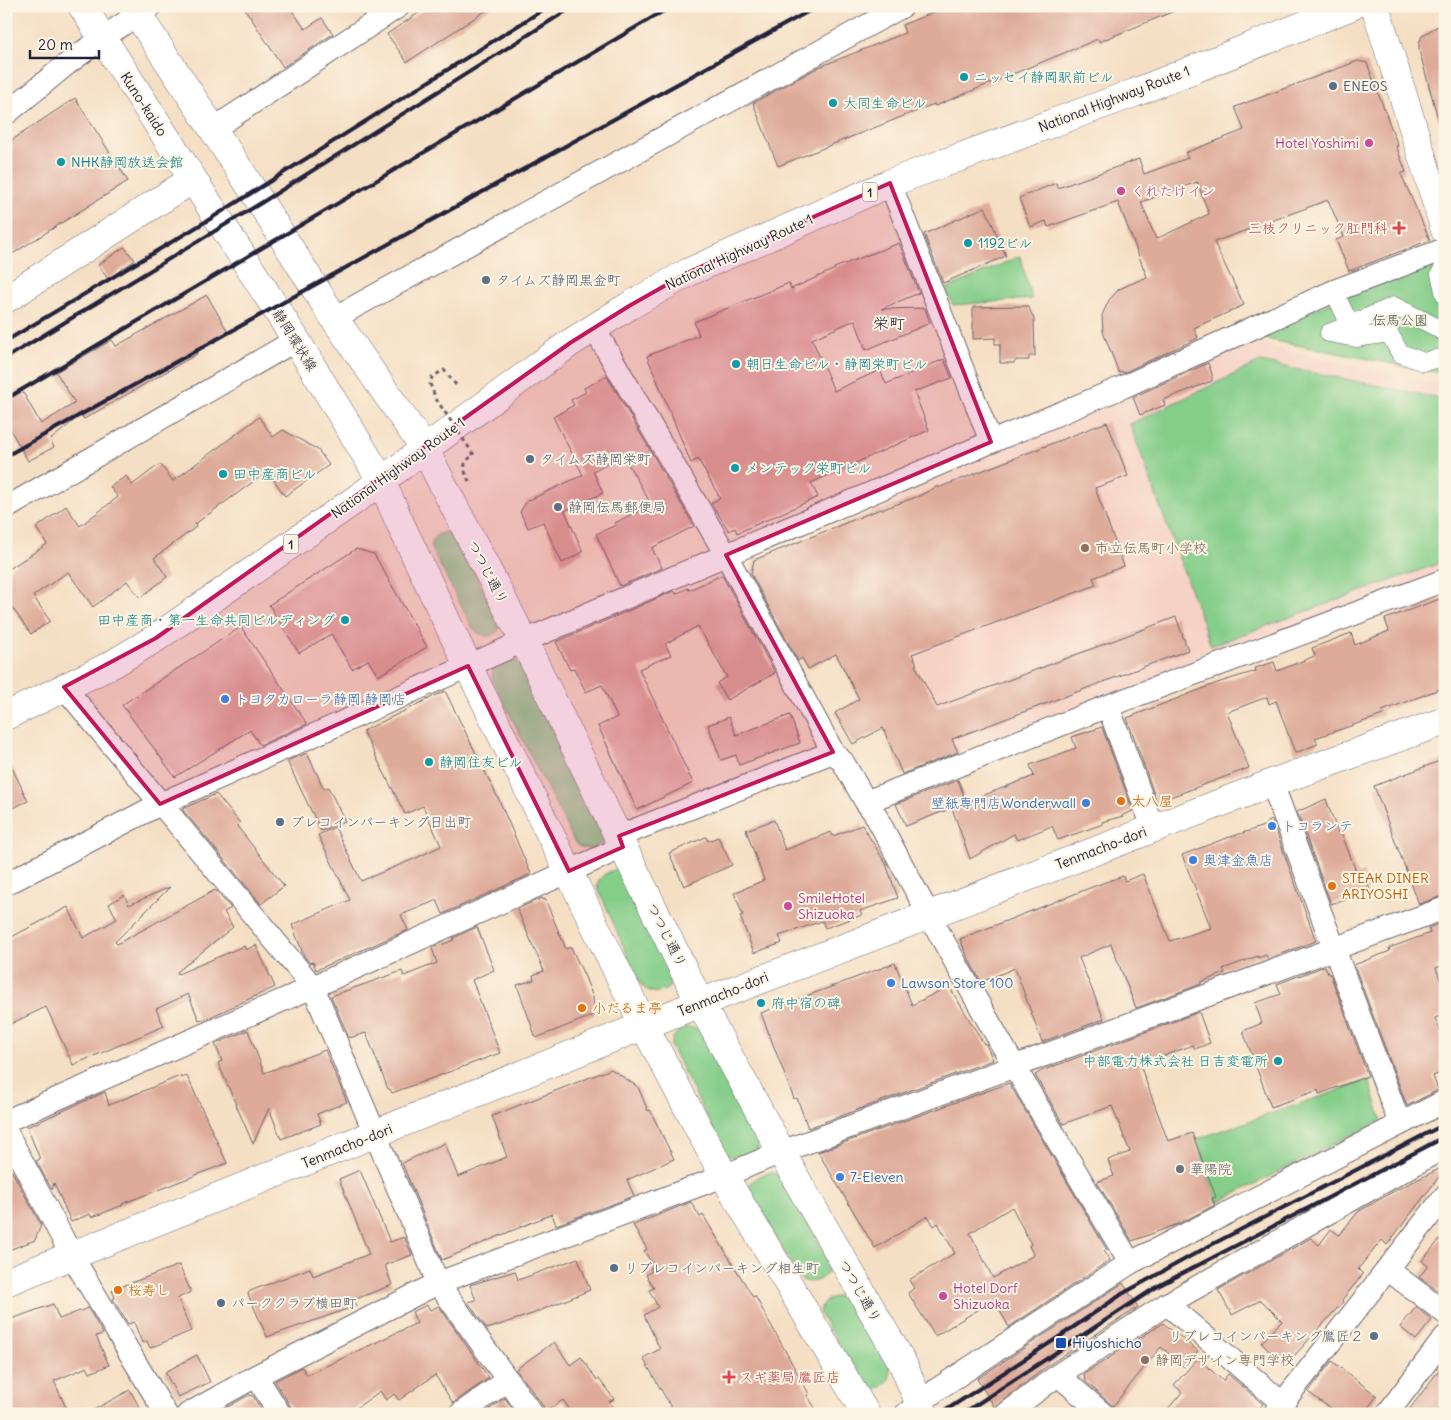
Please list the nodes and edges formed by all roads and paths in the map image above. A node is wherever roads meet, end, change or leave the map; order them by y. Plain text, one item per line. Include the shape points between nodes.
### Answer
1 (82, 6) edge
2 (399, 6) edge
3 (903, 6) edge
4 (1352, 6) edge
5 (1376, 6) edge
6 (140, 9) edge
7 (102, 38) junction
8 (6, 114) edge
9 (213, 129) junction
10 (890, 184) junction
11 (200, 190) junction
12 (1445, 230) edge
13 (1445, 249) edge
14 (1445, 265) edge
15 (1334, 291) junction
16 (1445, 295) edge
17 (6, 299) edge
18 (334, 318) junction
19 (1350, 325) junction
20 (1441, 327) edge
21 (594, 328) junction
22 (296, 340) junction
23 (1445, 357) edge
24 (456, 385) dead end
25 (991, 442) junction
26 (424, 448) junction
27 (381, 480) junction
28 (470, 484) dead end
29 (6, 508) edge
30 (726, 554) junction
31 (1445, 580) edge
32 (524, 641) junction
33 (468, 666) junction
34 (64, 687) junction
35 (1108, 706) junction
36 (6, 716) edge
37 (1445, 720) edge
38 (833, 752) junction
39 (1272, 783) junction
40 (866, 802) junction
41 (160, 804) junction
42 (1153, 828) junction
43 (621, 842) junction
44 (569, 871) junction
45 (6, 884) edge
46 (1445, 908) edge
47 (928, 914) junction
48 (1334, 948) junction
49 (313, 987) junction
50 (700, 1002) junction
51 (644, 1026) junction
52 (1014, 1067) junction
53 (1445, 1102) edge
54 (6, 1121) edge
55 (1400, 1124) junction
56 (6, 1131) edge
57 (375, 1134) junction
58 (1445, 1148) edge
59 (781, 1152) junction
60 (724, 1176) junction
61 (1445, 1196) edge
62 (72, 1256) junction
63 (1130, 1263) junction
64 (1387, 1269) junction
65 (6, 1282) edge
66 (438, 1283) junction
67 (1167, 1304) junction
68 (1445, 1314) edge
69 (1445, 1337) edge
70 (1058, 1375) junction
71 (256, 1376) junction
72 (508, 1380) junction
73 (1278, 1408) edge
74 (916, 1410) edge
75 (166, 1414) edge
76 (188, 1414) edge
77 (280, 1414) edge
78 (460, 1414) edge
79 (532, 1414) edge
80 (866, 1414) edge
81 (1006, 1414) edge
82 (1103, 1414) edge
83 (1387, 1414) edge

1 - 7 main road, Kuno-kaido
2 - 9 street
3 - 18 street
4 - 10 main road, National Highway Route 1 / 1 via 1134,93
5 - 12 main road
6 - 7 street
6 - 9 main road
7 - 8 street
7 - 11 main road, Kuno-kaido
9 - 18 main road
10 - 21 main road, National Highway Route 1 / 1 via 689,272
10 - 25 street
11 - 17 main road
11 - 22 main road, 静岡環状線
13 - 15 street
14 - 16 street via 1440,274
15 - 19 street
15 - 25 street via 1123,387
18 - 26 main road
19 - 20 street via 1394,306
19 - 23 street via 1329,333 1356,338 1389,333 1400,353 1423,362
21 - 26 main road, National Highway Route 1 / 1
21 - 30 street
22 - 27 main road, 静岡環状線
22 - 29 street
24 - 28 path, bridge via 444,370 432,377 430,384 436,399 474,455 464,467
25 - 30 street
26 - 27 main road, National Highway Route 1 / 1
26 - 32 main road, つつじ通り
27 - 33 main road
27 - 34 main road, National Highway Route 1 / 1 via 156,638 111,665
30 - 32 street
30 - 38 street
31 - 35 street
32 - 33 street
32 - 43 main road, つつじ通り
33 - 41 street
33 - 44 main road
34 - 36 main road, National Highway Route 1 / 1
34 - 41 street
35 - 40 street
35 - 42 street
37 - 39 main road, Tenmacho-dori
38 - 40 street via 843,762
38 - 43 street
39 - 42 main road, Tenmacho-dori
39 - 48 street
40 - 47 street
41 - 45 street
41 - 49 street
42 - 47 main road, Tenmacho-dori
43 - 44 street
43 - 50 main road, つつじ通り
44 - 49 street
44 - 51 main road
46 - 48 street
47 - 50 main road, Tenmacho-dori
47 - 52 street
48 - 52 street
48 - 55 street
49 - 54 street
49 - 57 street
50 - 51 main road, Tenmacho-dori
50 - 59 main road, つつじ通り
51 - 57 main road, Tenmacho-dori
51 - 60 main road
52 - 59 street
52 - 63 street
53 - 55 street
55 - 63 street
56 - 62 street
57 - 62 main road, Tenmacho-dori
57 - 66 street
58 - 67 street
59 - 60 street
59 - 74 main road, つつじ通り via 902,1362
60 - 66 street
60 - 80 main road
61 - 64 street
62 - 65 main road, Tenmacho-dori
62 - 75 street
63 - 74 street via 939,1388
64 - 68 street
64 - 73 street
66 - 71 street
66 - 72 street
67 - 70 street
67 - 73 street
69 - 83 street
70 - 81 street
70 - 82 street
71 - 76 street
71 - 77 street
72 - 78 street
72 - 79 street

